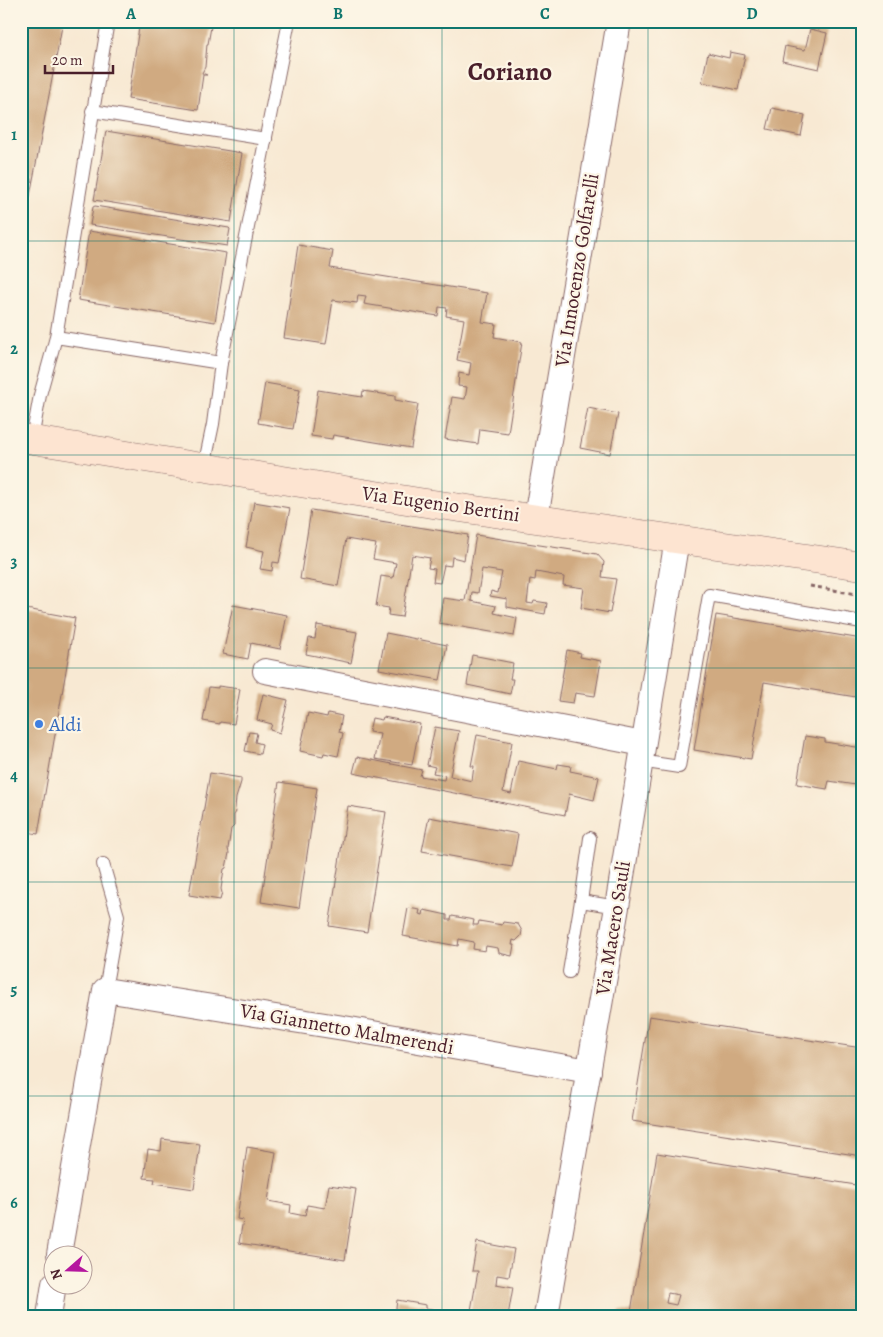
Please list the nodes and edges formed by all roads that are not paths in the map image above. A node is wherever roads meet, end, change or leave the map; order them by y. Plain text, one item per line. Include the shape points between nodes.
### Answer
1 (108, 21) edge
2 (289, 21) edge
3 (618, 21) edge
4 (92, 111) junction
5 (266, 139) junction
6 (56, 337) junction
7 (221, 363) junction
8 (26, 439) edge
9 (204, 467) junction
10 (536, 518) junction
11 (677, 539) junction
12 (862, 566) edge
13 (862, 622) edge
14 (265, 671) dead end
15 (641, 752) junction
16 (590, 838) dead end
17 (103, 864) dead end
18 (581, 901) junction
19 (617, 906) junction
20 (569, 972) dead end
21 (105, 990) junction
22 (589, 1071) junction
23 (61, 1244) edge
24 (52, 1294) edge
25 (49, 1316) edge
26 (546, 1316) edge

1 - 4 lane
2 - 5 lane
3 - 10 street, Via Innocenzo Golfarelli
4 - 5 lane
4 - 6 lane
5 - 7 lane
6 - 7 lane
6 - 8 lane
7 - 9 lane
8 - 9 main road, Via Eugenio Bertini
9 - 10 main road, Via Eugenio Bertini
10 - 11 main road, Via Eugenio Bertini
11 - 12 main road, Via Eugenio Bertini
11 - 15 street, Via Macero Sauli
13 - 15 lane via 709,595 680,767
14 - 15 street
15 - 19 street, Via Macero Sauli
16 - 18 lane
17 - 21 lane via 118,916
18 - 19 lane
18 - 20 lane
19 - 22 street, Via Macero Sauli
21 - 22 street, Via Giannetto Malmerendi
21 - 23 street
22 - 26 street, Via Macero Sauli
24 - 25 street

